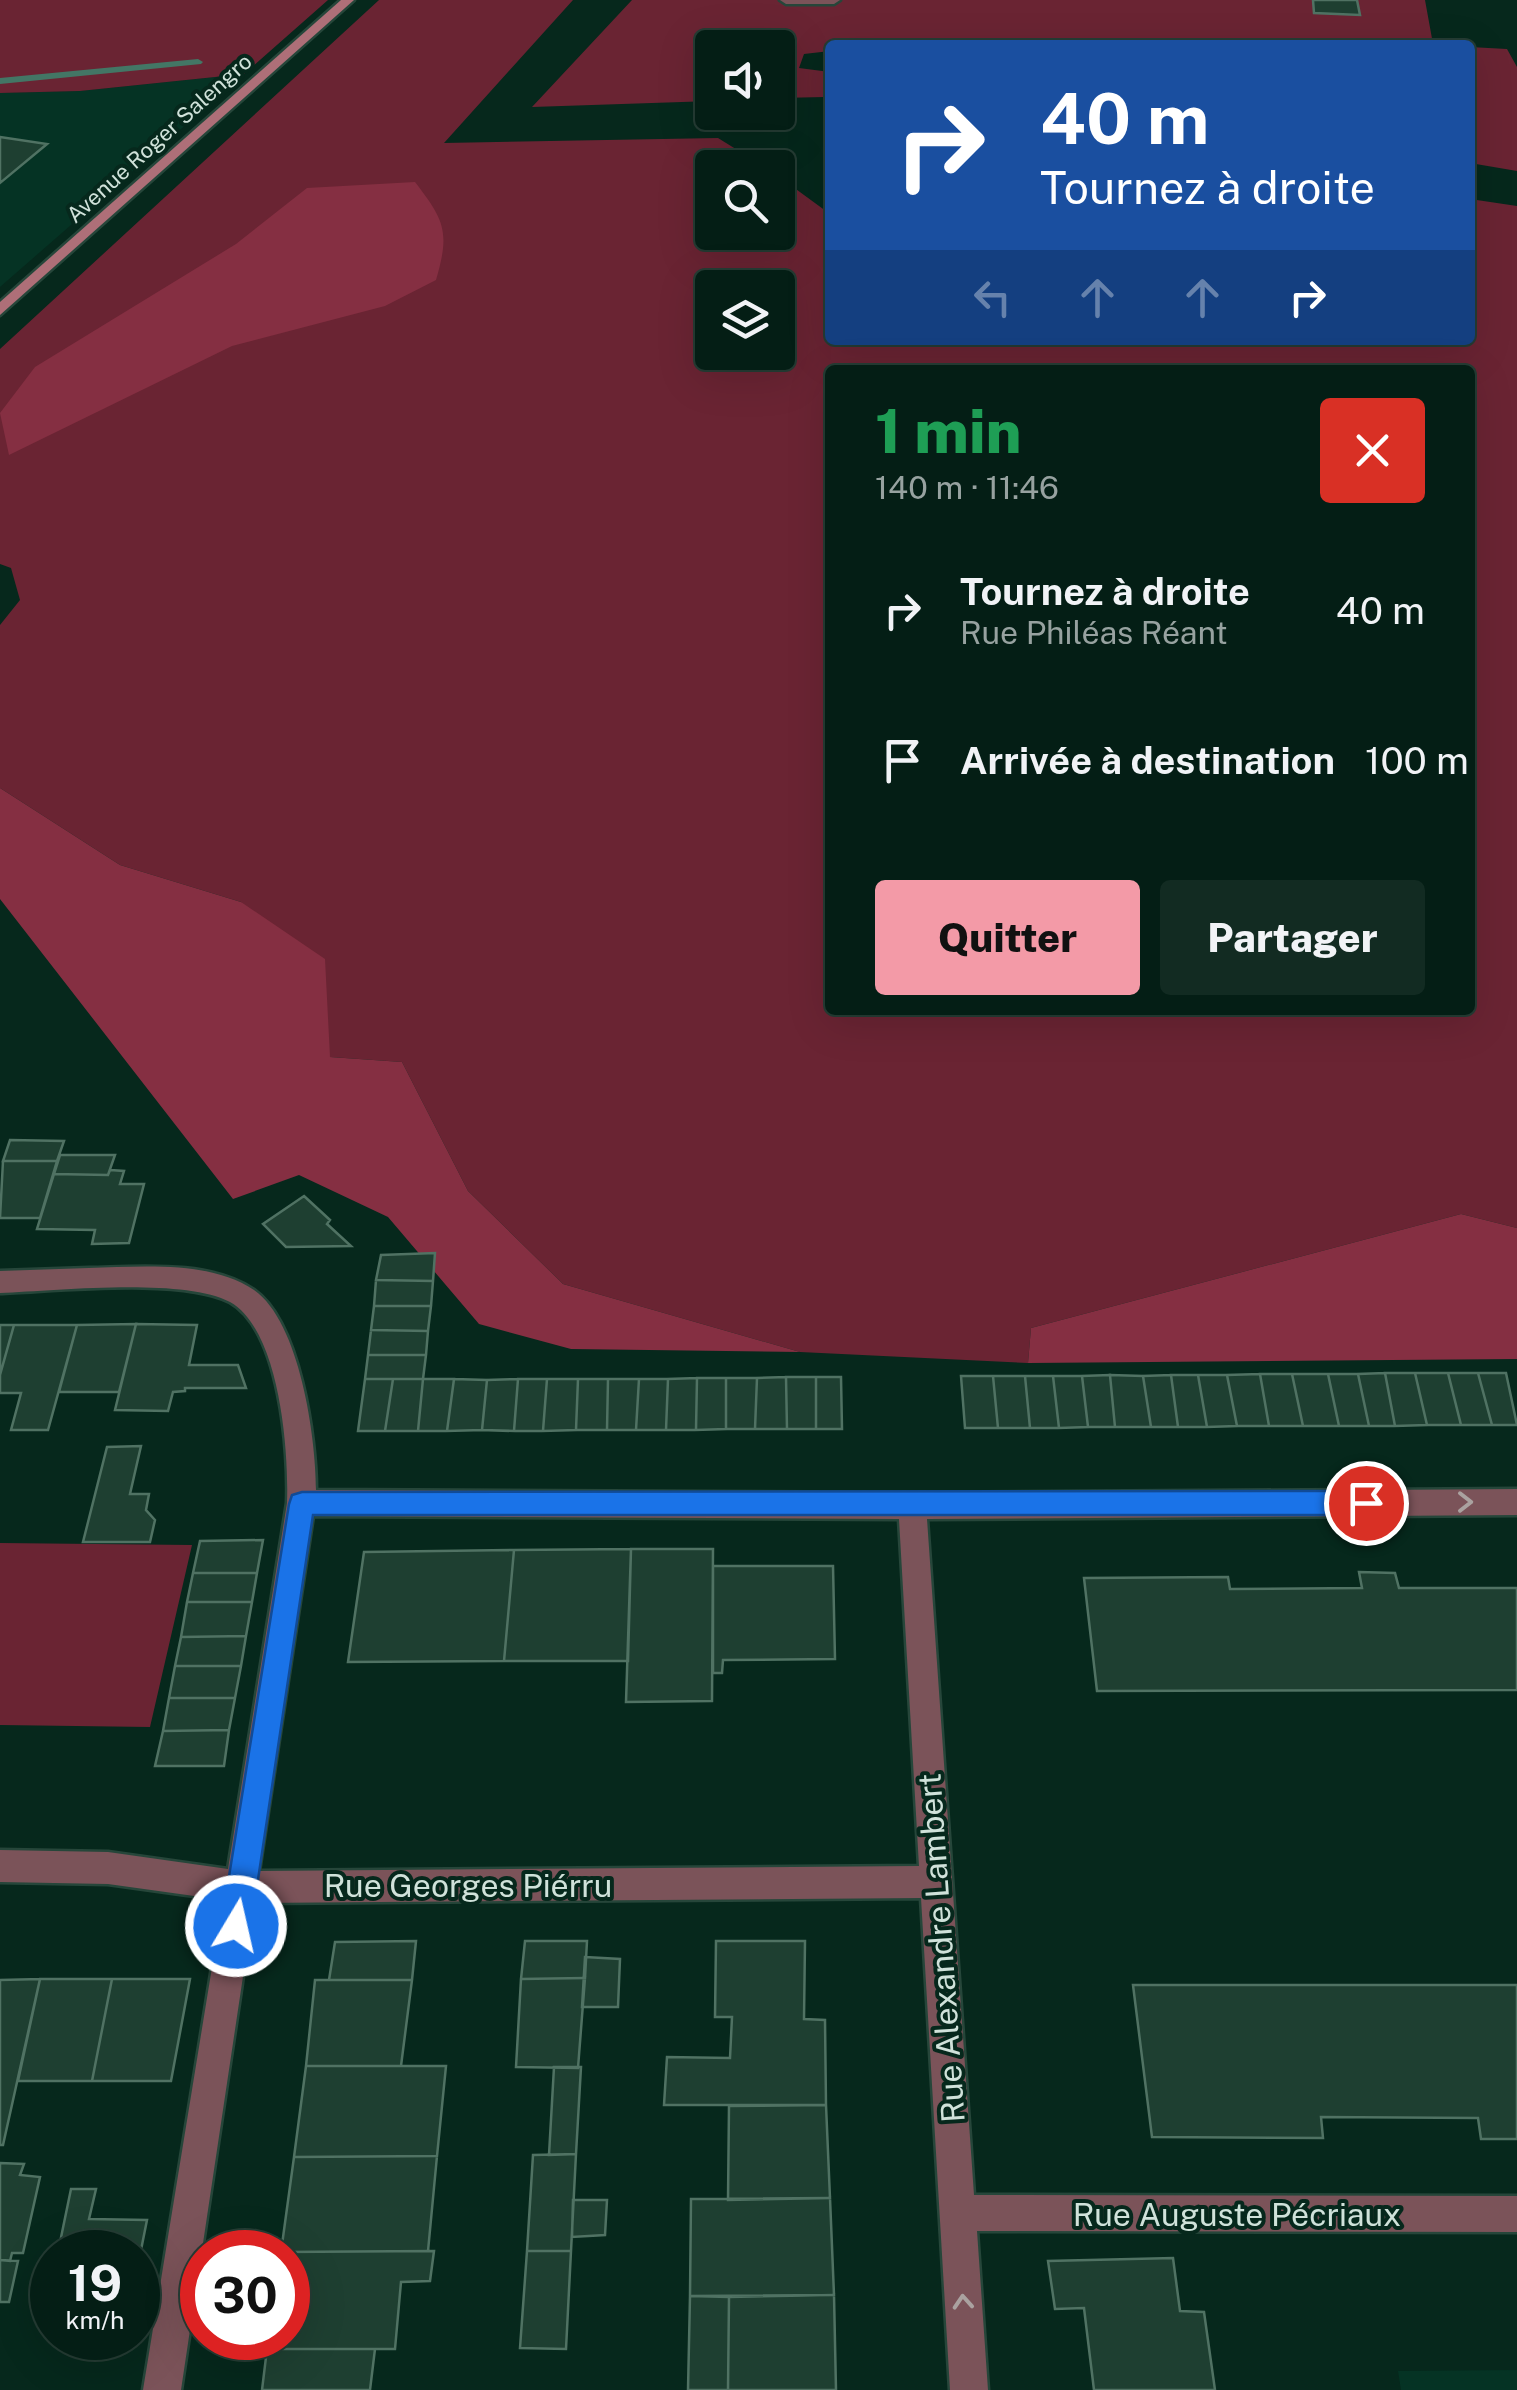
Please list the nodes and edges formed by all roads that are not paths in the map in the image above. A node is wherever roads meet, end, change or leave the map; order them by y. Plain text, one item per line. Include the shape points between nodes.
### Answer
1 (348, 0) edge
2 (786, 0) edge
3 (834, 0) edge
4 (0, 310) edge
5 (0, 1282) edge
6 (1517, 1502) edge
7 (302, 1504) junction
8 (912, 1506) junction
9 (0, 1866) edge
10 (938, 1882) junction
11 (242, 1887) junction
12 (957, 2214) junction
13 (1517, 2214) edge
14 (162, 2390) edge
15 (969, 2390) edge

1 - 4 main road, Avenue Roger Salengro
2 - 3 street
5 - 7 street via 181,1280 217,1284 243,1296 273,1340 290,1390 301,1431
8 -> 6 street
7 - 8 street
7 - 11 street
8 - 10 street, Rue Alexandre Lambert
9 - 11 street, Rue Georges Piérru via 108,1868
10 - 11 street, Rue Georges Piérru
10 - 12 street, Rue Alexandre Lambert
11 - 14 street
12 - 13 street, Rue Auguste Pécriaux
15 -> 12 street, Rue Alexandre Lambert

